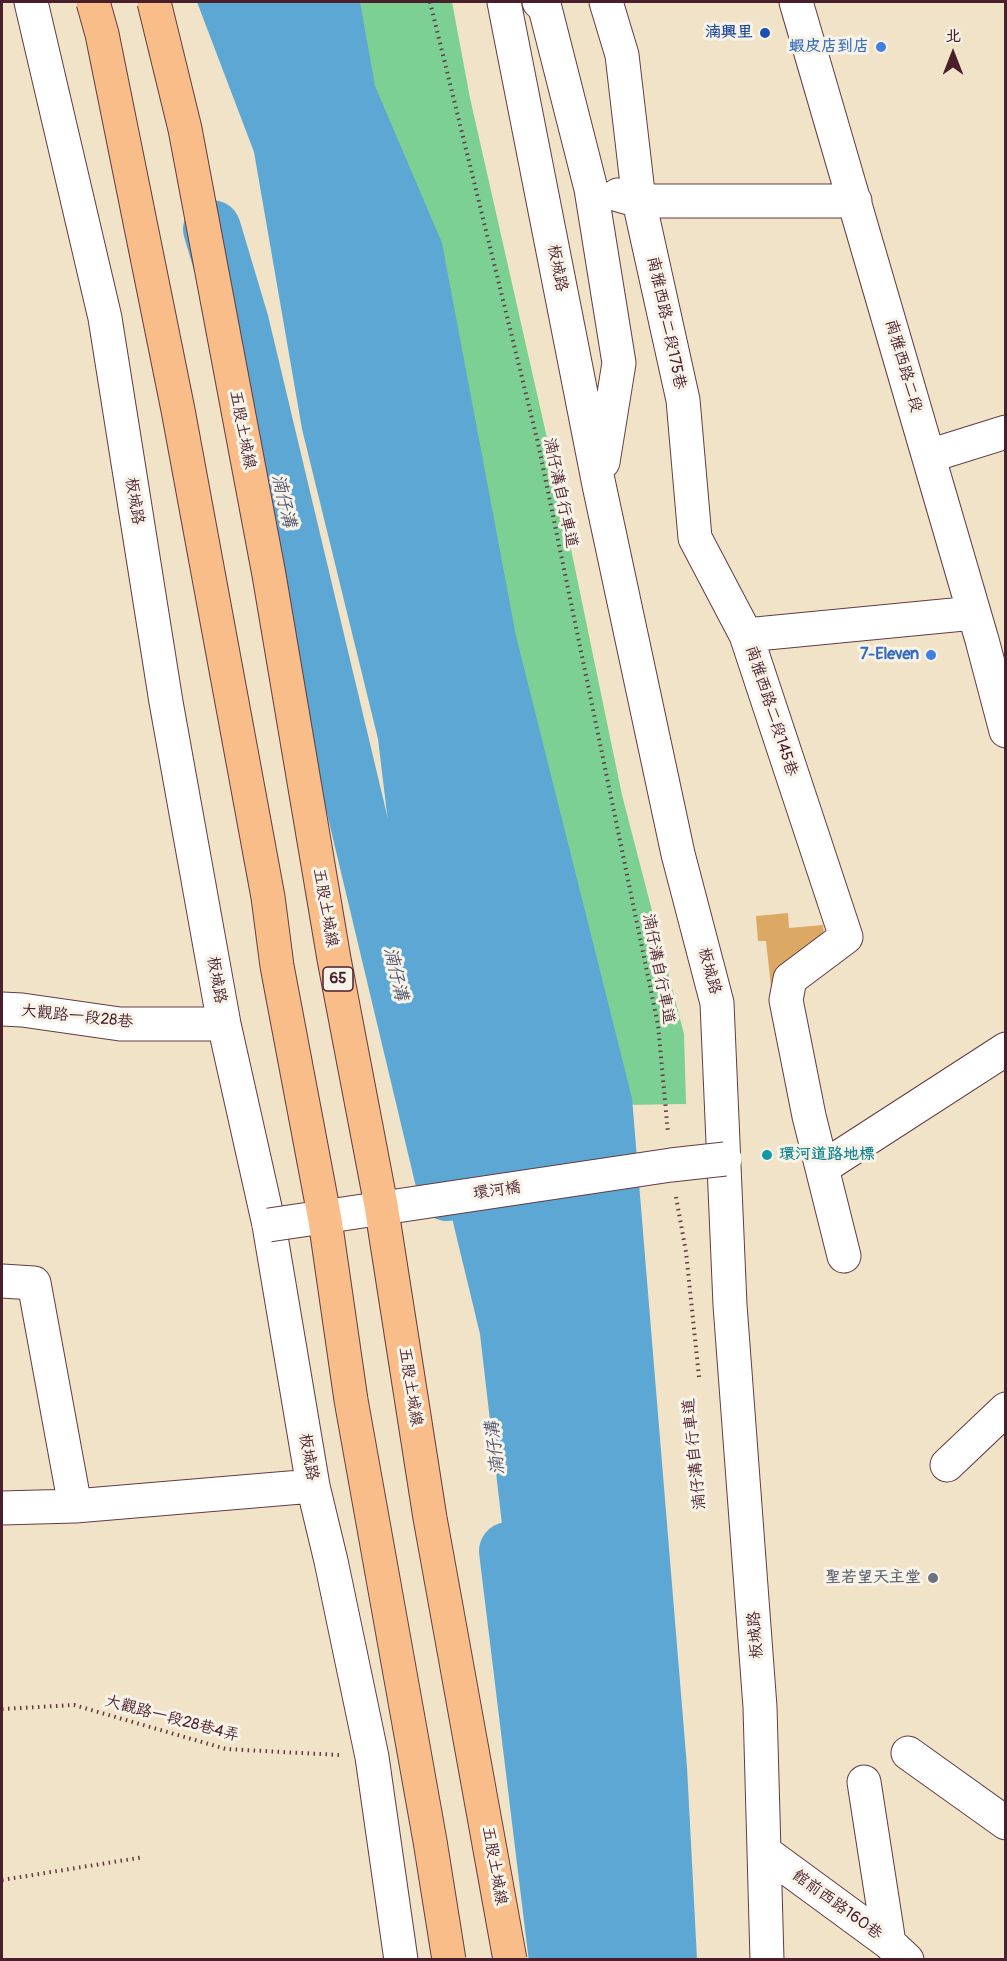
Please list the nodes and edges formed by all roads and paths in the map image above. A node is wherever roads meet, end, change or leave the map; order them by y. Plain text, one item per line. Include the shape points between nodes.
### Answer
1 (31, 2) edge
2 (93, 2) edge
3 (154, 2) edge
4 (430, 2) edge
5 (504, 2) edge
6 (539, 2) edge
7 (606, 2) edge
8 (796, 2) edge
9 (591, 189) junction
10 (639, 201) junction
11 (855, 201) junction
12 (1005, 432) edge
13 (929, 456) junction
14 (599, 485) junction
15 (987, 629) edge
16 (746, 635) junction
17 (1005, 731) edge
18 (2, 1009) edge
19 (224, 1024) junction
20 (1005, 1049) edge
21 (725, 1159) junction
22 (671, 1165) junction
23 (822, 1168) junction
24 (268, 1225) junction
25 (844, 1256) dead end
26 (2, 1281) edge
27 (700, 1387) dead end
28 (1005, 1409) edge
29 (947, 1465) dead end
30 (313, 1486) junction
31 (75, 1506) junction
32 (2, 1508) edge
33 (2, 1709) edge
34 (908, 1753) dead end
35 (372, 1757) junction
36 (864, 1782) dead end
37 (1005, 1823) edge
38 (765, 1852) junction
39 (144, 1857) dead end
40 (2, 1880) edge
41 (898, 1951) edge
42 (401, 1959) edge
43 (449, 1959) edge
44 (510, 1959) edge
45 (767, 1959) edge

1 - 19 street, 板城路 via 105,318 166,702
2 - 43 highway, bridge via 178,410 268,897
3 - 44 highway, 五股土城線 / 65, bridge via 185,129 267,564 334,960 381,1205 430,1518
4 - 22 path, 湳仔溝自行車道 via 540,455 658,1025
5 - 14 street, 板城路
6 - 9 street via 544,8
7 - 10 street, 南雅西路二段175巷 via 622,55
8 - 11 street, 南雅西路二段
9 - 10 street
9 - 14 street via 619,363
10 - 11 street
10 - 16 street, 南雅西路二段175巷 via 682,400 695,538
11 - 13 street, 南雅西路二段
12 - 13 street
13 - 15 street, 南雅西路二段
14 - 21 street, 板城路 via 678,854 717,1002
15 - 16 street, 南雅西路二段145巷
15 - 17 street, 南雅西路二段
16 - 23 street, 南雅西路二段145巷 via 846,937 790,979 786,1000
18 - 19 street, 大觀路一段28巷 via 120,1024
19 - 24 street, 板城路
20 - 23 street
21 - 22 street, 環河橋, bridge
21 - 38 street, 板城路 via 730,1305 760,1707
22 - 24 street, 環河橋, bridge
22 - 27 path, 湳仔溝自行車道 via 686,1252
23 - 25 street
24 - 30 street, 板城路
26 - 31 street via 34,1282
28 - 29 street
30 - 31 street
30 - 35 street, 板城路
31 - 32 street
33 - 35 path, 大觀路一段28巷4弄 via 74,1705 226,1749
34 - 37 street
35 - 42 street, 板城路
36 - 41 street
38 - 41 street, 館前西路160巷
38 - 45 street, 板城路
39 - 40 path

